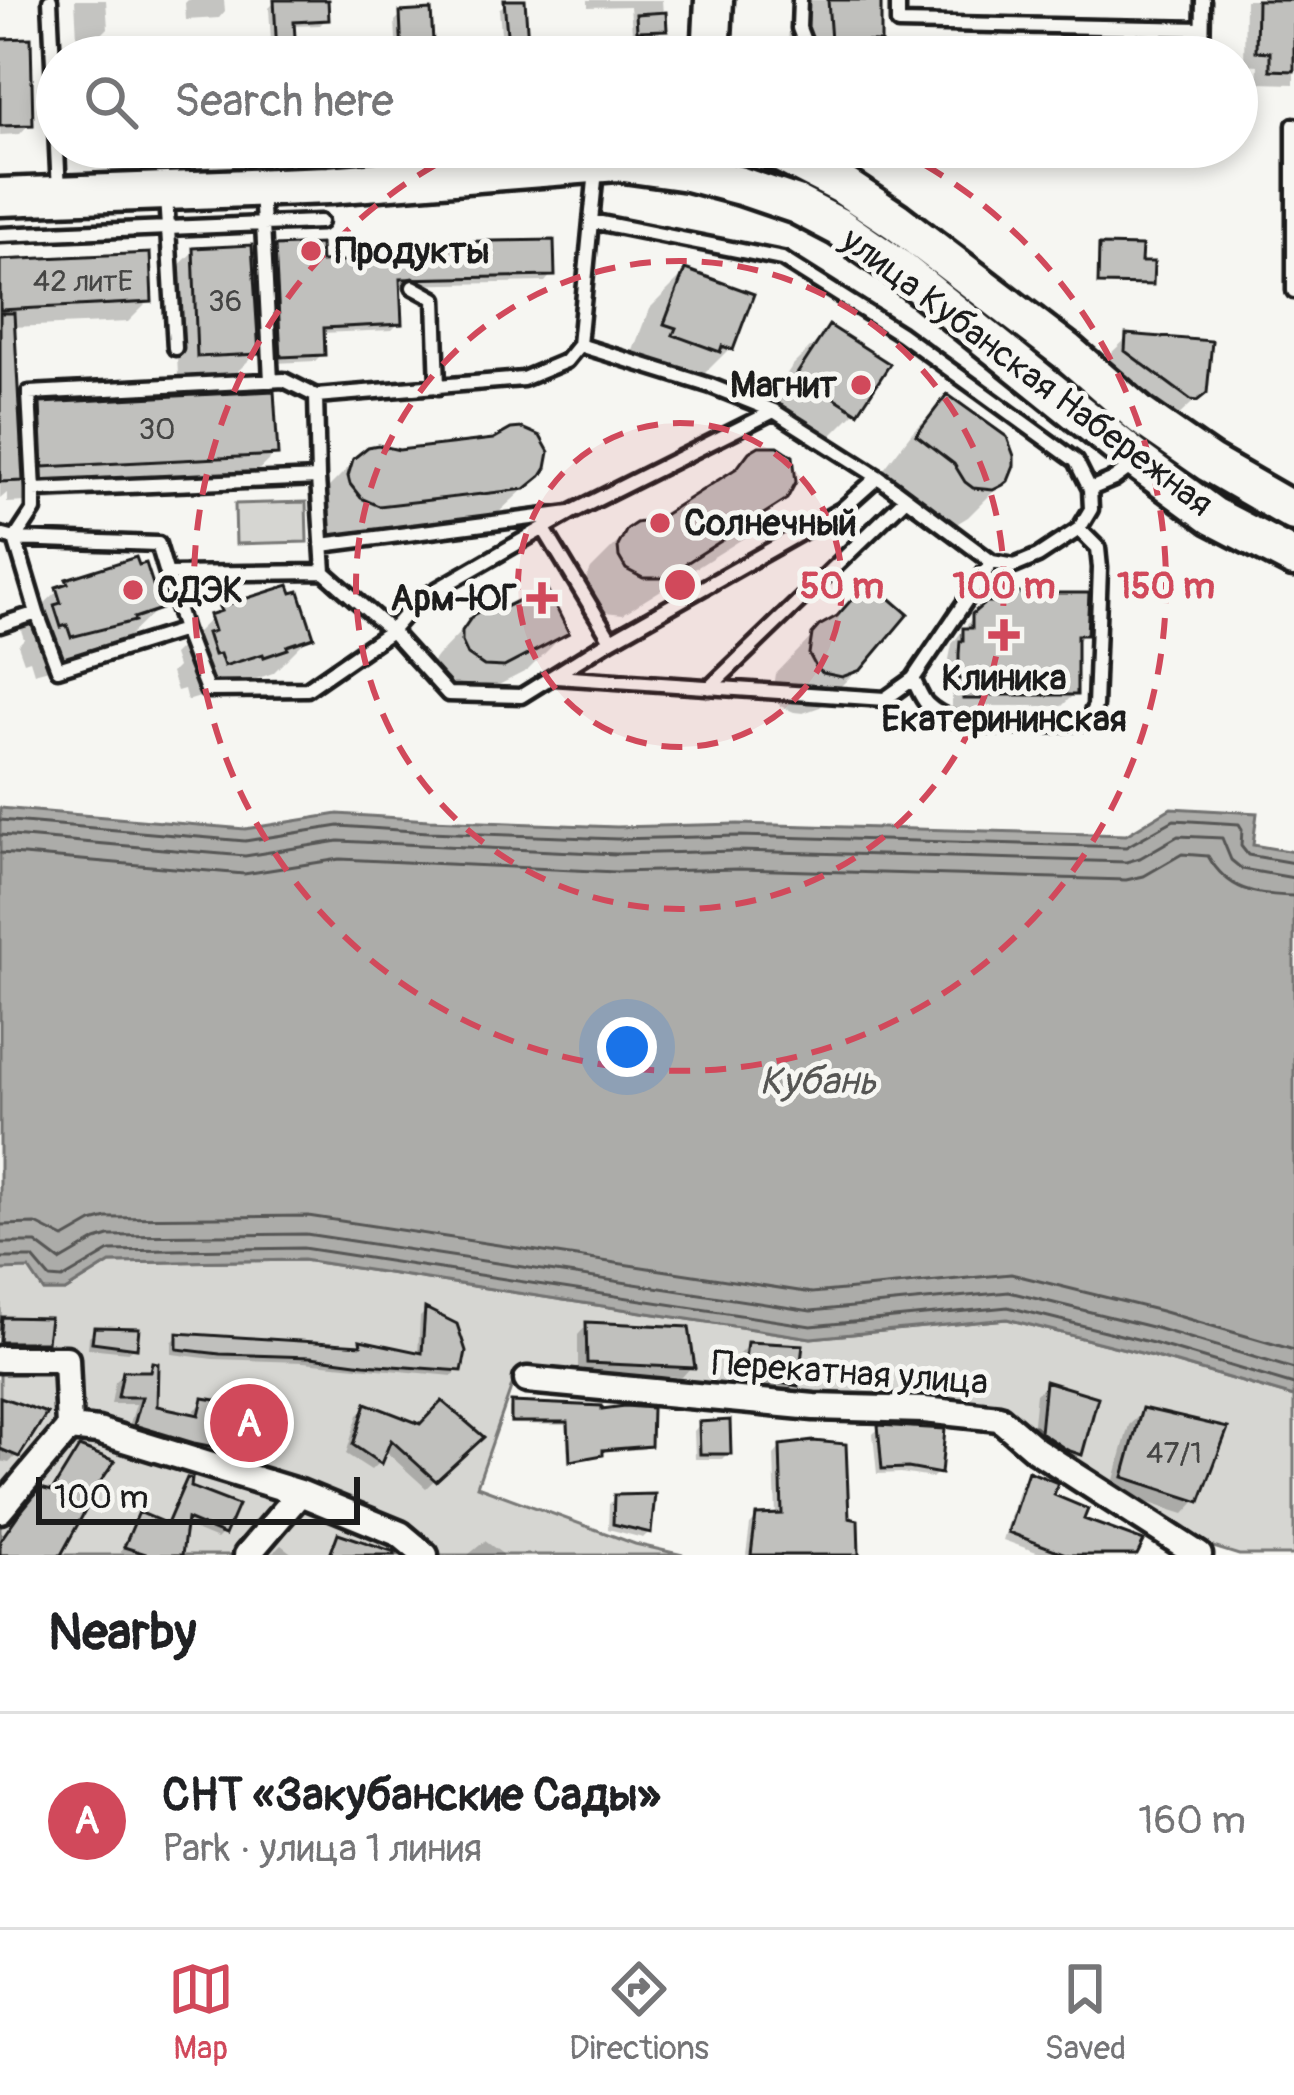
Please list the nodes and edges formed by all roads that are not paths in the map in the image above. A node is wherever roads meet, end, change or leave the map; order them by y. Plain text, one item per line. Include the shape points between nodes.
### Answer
1 (50, 0) edge
2 (714, 0) edge
3 (800, 0) edge
4 (898, 0) edge
5 (1203, 0) edge
6 (1202, 29) junction
7 (52, 36) edge
8 (712, 36) edge
9 (803, 36) edge
10 (1202, 36) edge
11 (1294, 125) edge
12 (58, 168) edge
13 (531, 168) edge
14 (605, 168) edge
15 (656, 168) edge
16 (809, 168) edge
17 (261, 187) junction
18 (166, 190) junction
19 (59, 194) junction
20 (0, 197) edge
21 (591, 221) junction
22 (320, 222) dead end
23 (263, 224) junction
24 (168, 228) junction
25 (0, 235) edge
26 (413, 287) dead end
27 (1294, 291) edge
28 (579, 345) junction
29 (175, 348) dead end
30 (271, 381) junction
31 (438, 387) junction
32 (316, 396) junction
33 (774, 411) junction
34 (1138, 461) junction
35 (318, 478) junction
36 (878, 478) junction
37 (1090, 489) junction
38 (34, 490) junction
39 (905, 500) junction
40 (1294, 512) edge
41 (570, 513) junction
42 (544, 529) junction
43 (1079, 529) junction
44 (0, 535) edge
45 (15, 539) junction
46 (322, 545) junction
47 (1294, 558) edge
48 (992, 562) junction
49 (324, 572) junction
50 (166, 574) junction
51 (37, 613) junction
52 (0, 625) edge
53 (184, 629) junction
54 (391, 631) junction
55 (611, 640) junction
56 (554, 677) junction
57 (913, 679) junction
58 (709, 688) junction
59 (0, 1359) edge
60 (527, 1381) dead end
61 (70, 1428) junction
62 (300, 1493) junction
63 (0, 1510) edge
64 (247, 1555) edge
65 (424, 1555) edge
66 (1199, 1555) edge

1 - 7 lane
2 - 8 main road
3 - 9 lane
4 - 6 lane via 898,23
5 - 6 lane
6 - 10 lane
11 - 27 lane
12 - 19 lane
13 - 17 main road
14 - 21 lane
15 - 34 main road, улица Кубанская Набережная via 741,186 839,227
16 - 40 main road, улица Кубанская Набережная via 896,221 1141,416
17 - 18 main road
17 - 23 lane
18 - 19 main road
18 - 24 lane
19 - 20 main road
21 - 28 lane
21 - 37 lane via 782,260 901,334 1076,461
22 - 23 lane
23 - 24 lane
23 - 30 lane
24 - 25 lane
24 - 29 lane
26 - 31 lane via 435,299
28 - 31 lane via 566,362 524,380
28 - 33 lane
30 - 32 lane
30 - 38 lane via 29,394
31 - 32 lane
32 - 35 lane
33 - 36 lane
33 - 41 lane
34 - 37 lane
34 - 47 main road, улица Кубанская Набережная via 1213,516
35 - 38 lane
35 - 46 lane
36 - 39 lane
36 - 55 lane via 841,510
37 - 43 lane via 1091,509
38 - 45 lane via 34,509
39 - 48 lane
39 - 58 lane
41 - 42 lane
41 - 46 lane
42 - 54 lane via 417,601
42 - 55 lane
43 - 48 lane via 1014,566
43 - 57 lane via 1098,548 1100,568 1095,706 1087,722 956,722 926,704
44 - 45 lane
45 - 50 lane via 158,544
45 - 51 lane
46 - 49 lane
48 - 57 lane
49 - 50 lane
49 - 54 lane
50 - 53 lane
51 - 52 lane
51 - 53 lane via 58,669
53 - 54 lane via 207,690 307,688
54 - 56 lane via 448,694 521,696
55 - 56 lane
56 - 58 lane
57 - 58 lane via 885,699
59 - 61 street via 66,1359
60 - 66 street, Перекатная улица via 1000,1418
61 - 62 street
61 - 63 street
62 - 64 street
62 - 65 street via 400,1534

